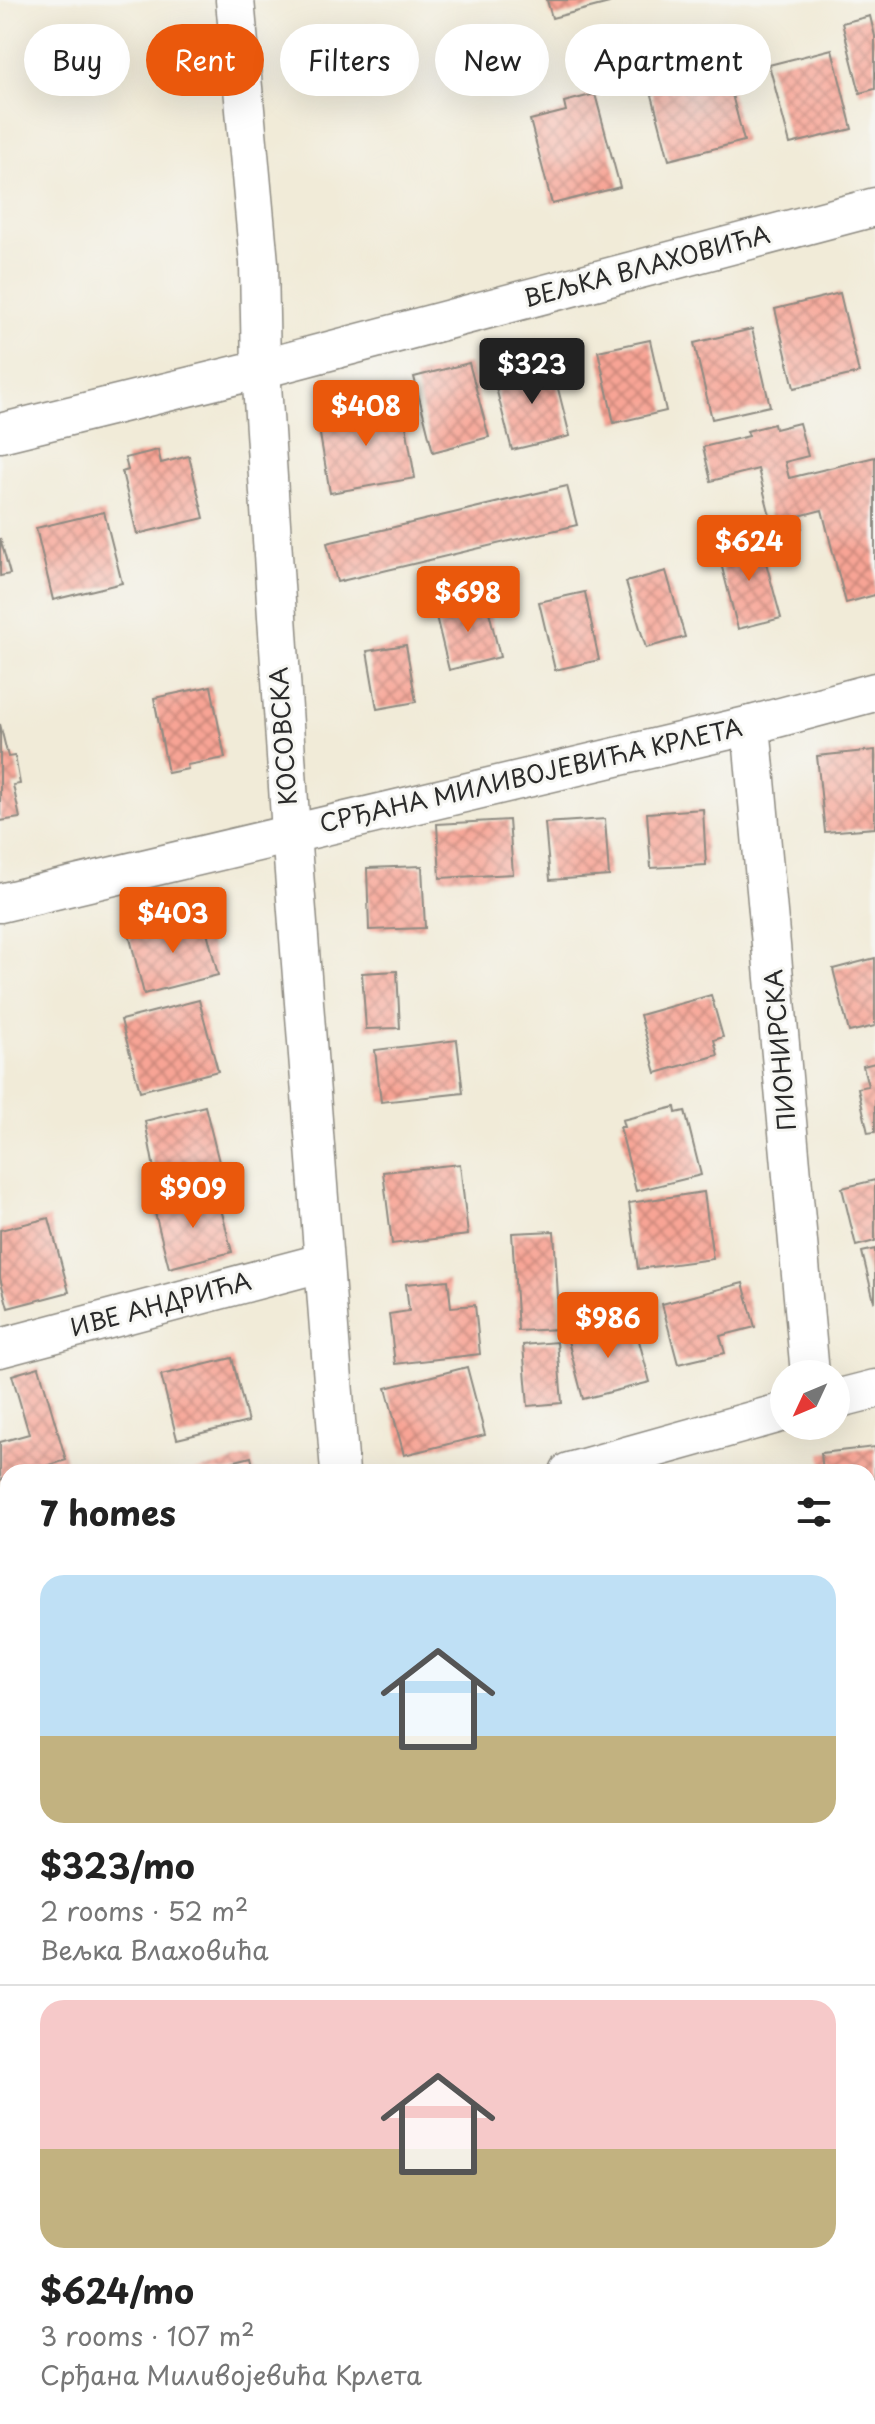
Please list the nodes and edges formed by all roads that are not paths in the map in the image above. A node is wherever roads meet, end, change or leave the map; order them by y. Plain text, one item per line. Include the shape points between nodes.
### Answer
1 (235, 0) edge
2 (875, 207) edge
3 (261, 369) junction
4 (0, 433) edge
5 (875, 692) edge
6 (751, 725) junction
7 (291, 833) junction
8 (0, 903) edge
9 (321, 1263) junction
10 (0, 1348) edge
11 (809, 1360) edge
12 (875, 1389) edge
13 (850, 1395) edge
14 (770, 1416) edge
15 (339, 1464) edge
16 (598, 1464) edge

1 - 3 street, КОСОВСКА via 259,263
2 - 3 street, ВЕЉКА ВЛАХОВИЋА
3 - 4 street, ВЕЉКА ВЛАХОВИЋА
3 - 7 street, КОСОВСКА
5 - 6 street, СРЂАНА МИЛИВОЈЕВИЋА КРЛЕТА
6 - 7 street, СРЂАНА МИЛИВОЈЕВИЋА КРЛЕТА
6 - 11 street, ПИОНИРСКА
7 - 8 street, СРЂАНА МИЛИВОЈЕВИЋА КРЛЕТА
7 - 9 street, КОСОВСКА
9 - 10 street, ИВЕ АНДРИЋА
9 - 15 street, КОСОВСКА
12 - 13 street
14 - 16 street

